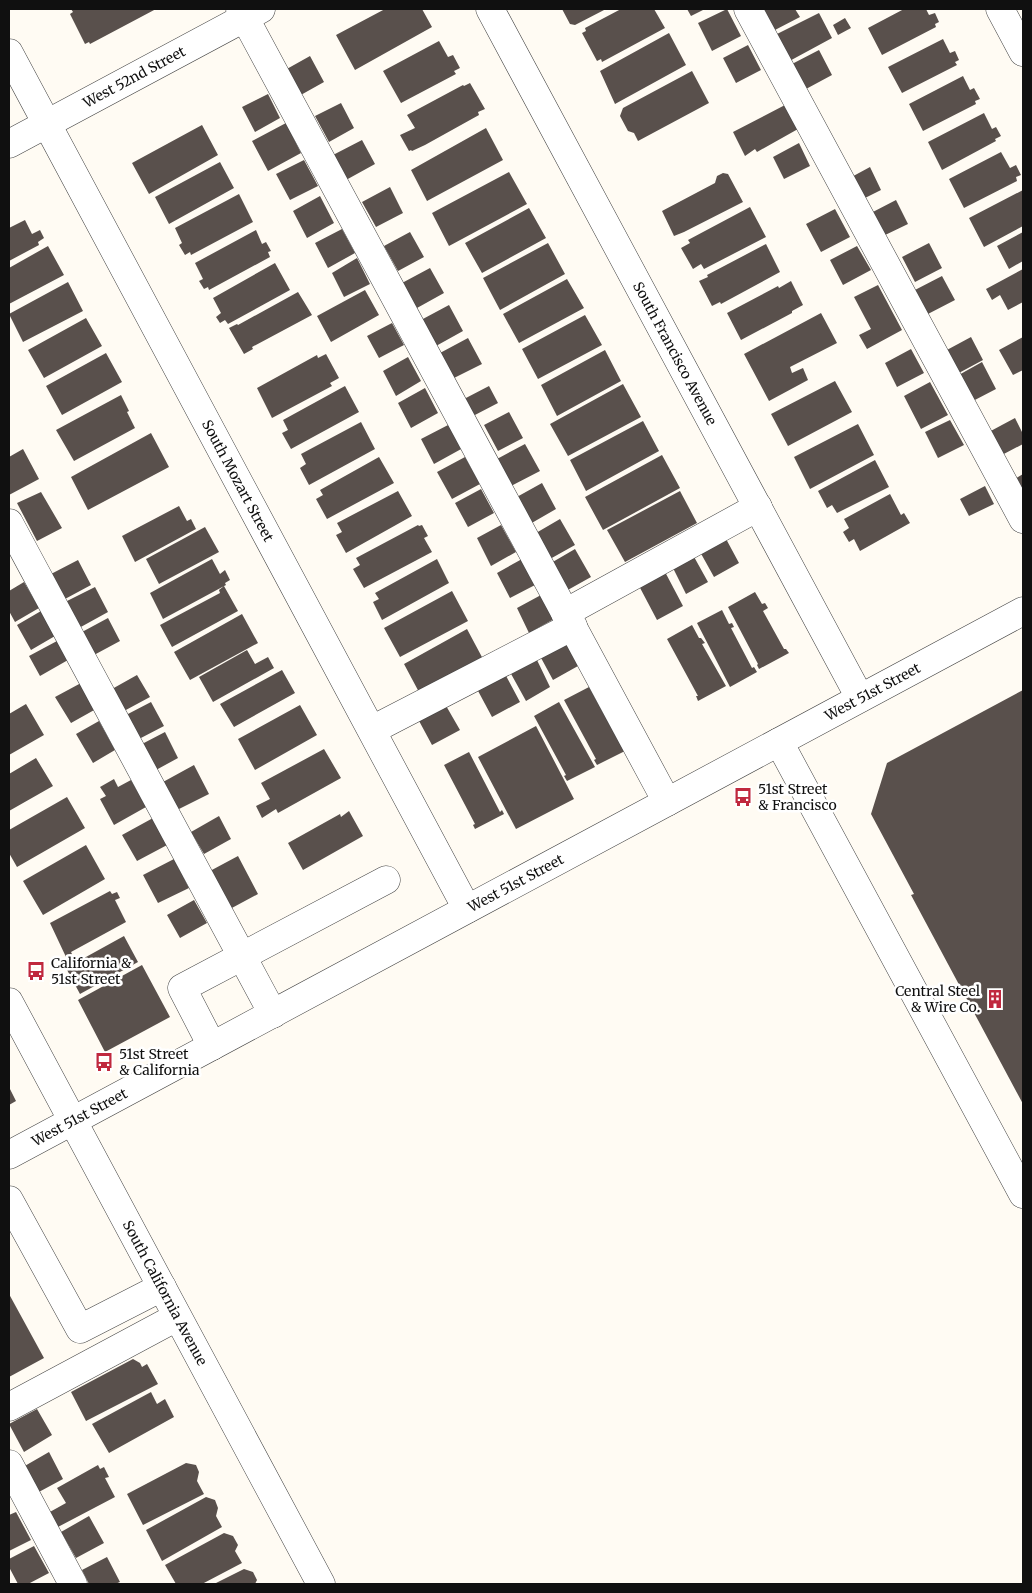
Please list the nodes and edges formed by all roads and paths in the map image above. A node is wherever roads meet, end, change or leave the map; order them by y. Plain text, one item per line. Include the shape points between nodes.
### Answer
1 (490, 9) edge
2 (748, 9) edge
3 (1000, 9) edge
4 (248, 12) edge
5 (1023, 52) edge
6 (9, 53) edge
7 (46, 124) junction
8 (9, 144) edge
9 (758, 508) junction
10 (1023, 519) edge
11 (9, 523) edge
12 (1023, 611) edge
13 (569, 619) junction
14 (860, 698) junction
15 (372, 730) junction
16 (779, 742) junction
17 (667, 802) junction
18 (386, 880) dead end
19 (467, 909) junction
20 (241, 956) junction
21 (9, 1002) edge
22 (272, 1014) junction
23 (212, 1046) junction
24 (72, 1121) junction
25 (9, 1155) edge
26 (1023, 1194) edge
27 (9, 1200) edge
28 (162, 1287) junction
29 (178, 1316) junction
30 (9, 1407) edge
31 (9, 1464) edge
32 (73, 1584) edge
33 (321, 1584) edge

1 - 9 street, South Francisco Avenue
2 - 10 street
3 - 5 street
4 - 7 street, West 52nd Street
4 - 13 street
6 - 7 street, South Mozart Street
7 - 8 street, West 52nd Street
7 - 15 street, South Mozart Street
9 - 13 street
9 - 14 street, South Francisco Avenue
11 - 20 street
12 - 14 street, West 51st Street
13 - 15 street
13 - 17 street
14 - 16 street, West 51st Street
15 - 19 street, South Mozart Street
16 - 17 street, West 51st Street
16 - 26 street
17 - 19 street, West 51st Street
18 - 20 street
19 - 22 street, West 51st Street
20 - 22 street
20 - 23 street via 182,988
21 - 24 street, South California Avenue
22 - 23 street, West 51st Street
23 - 24 street, West 51st Street
24 - 25 street, West 51st Street
24 - 28 street, South California Avenue
27 - 28 street via 80,1329
28 - 29 street, South California Avenue
29 - 30 street
29 - 33 street, South California Avenue
31 - 32 street

